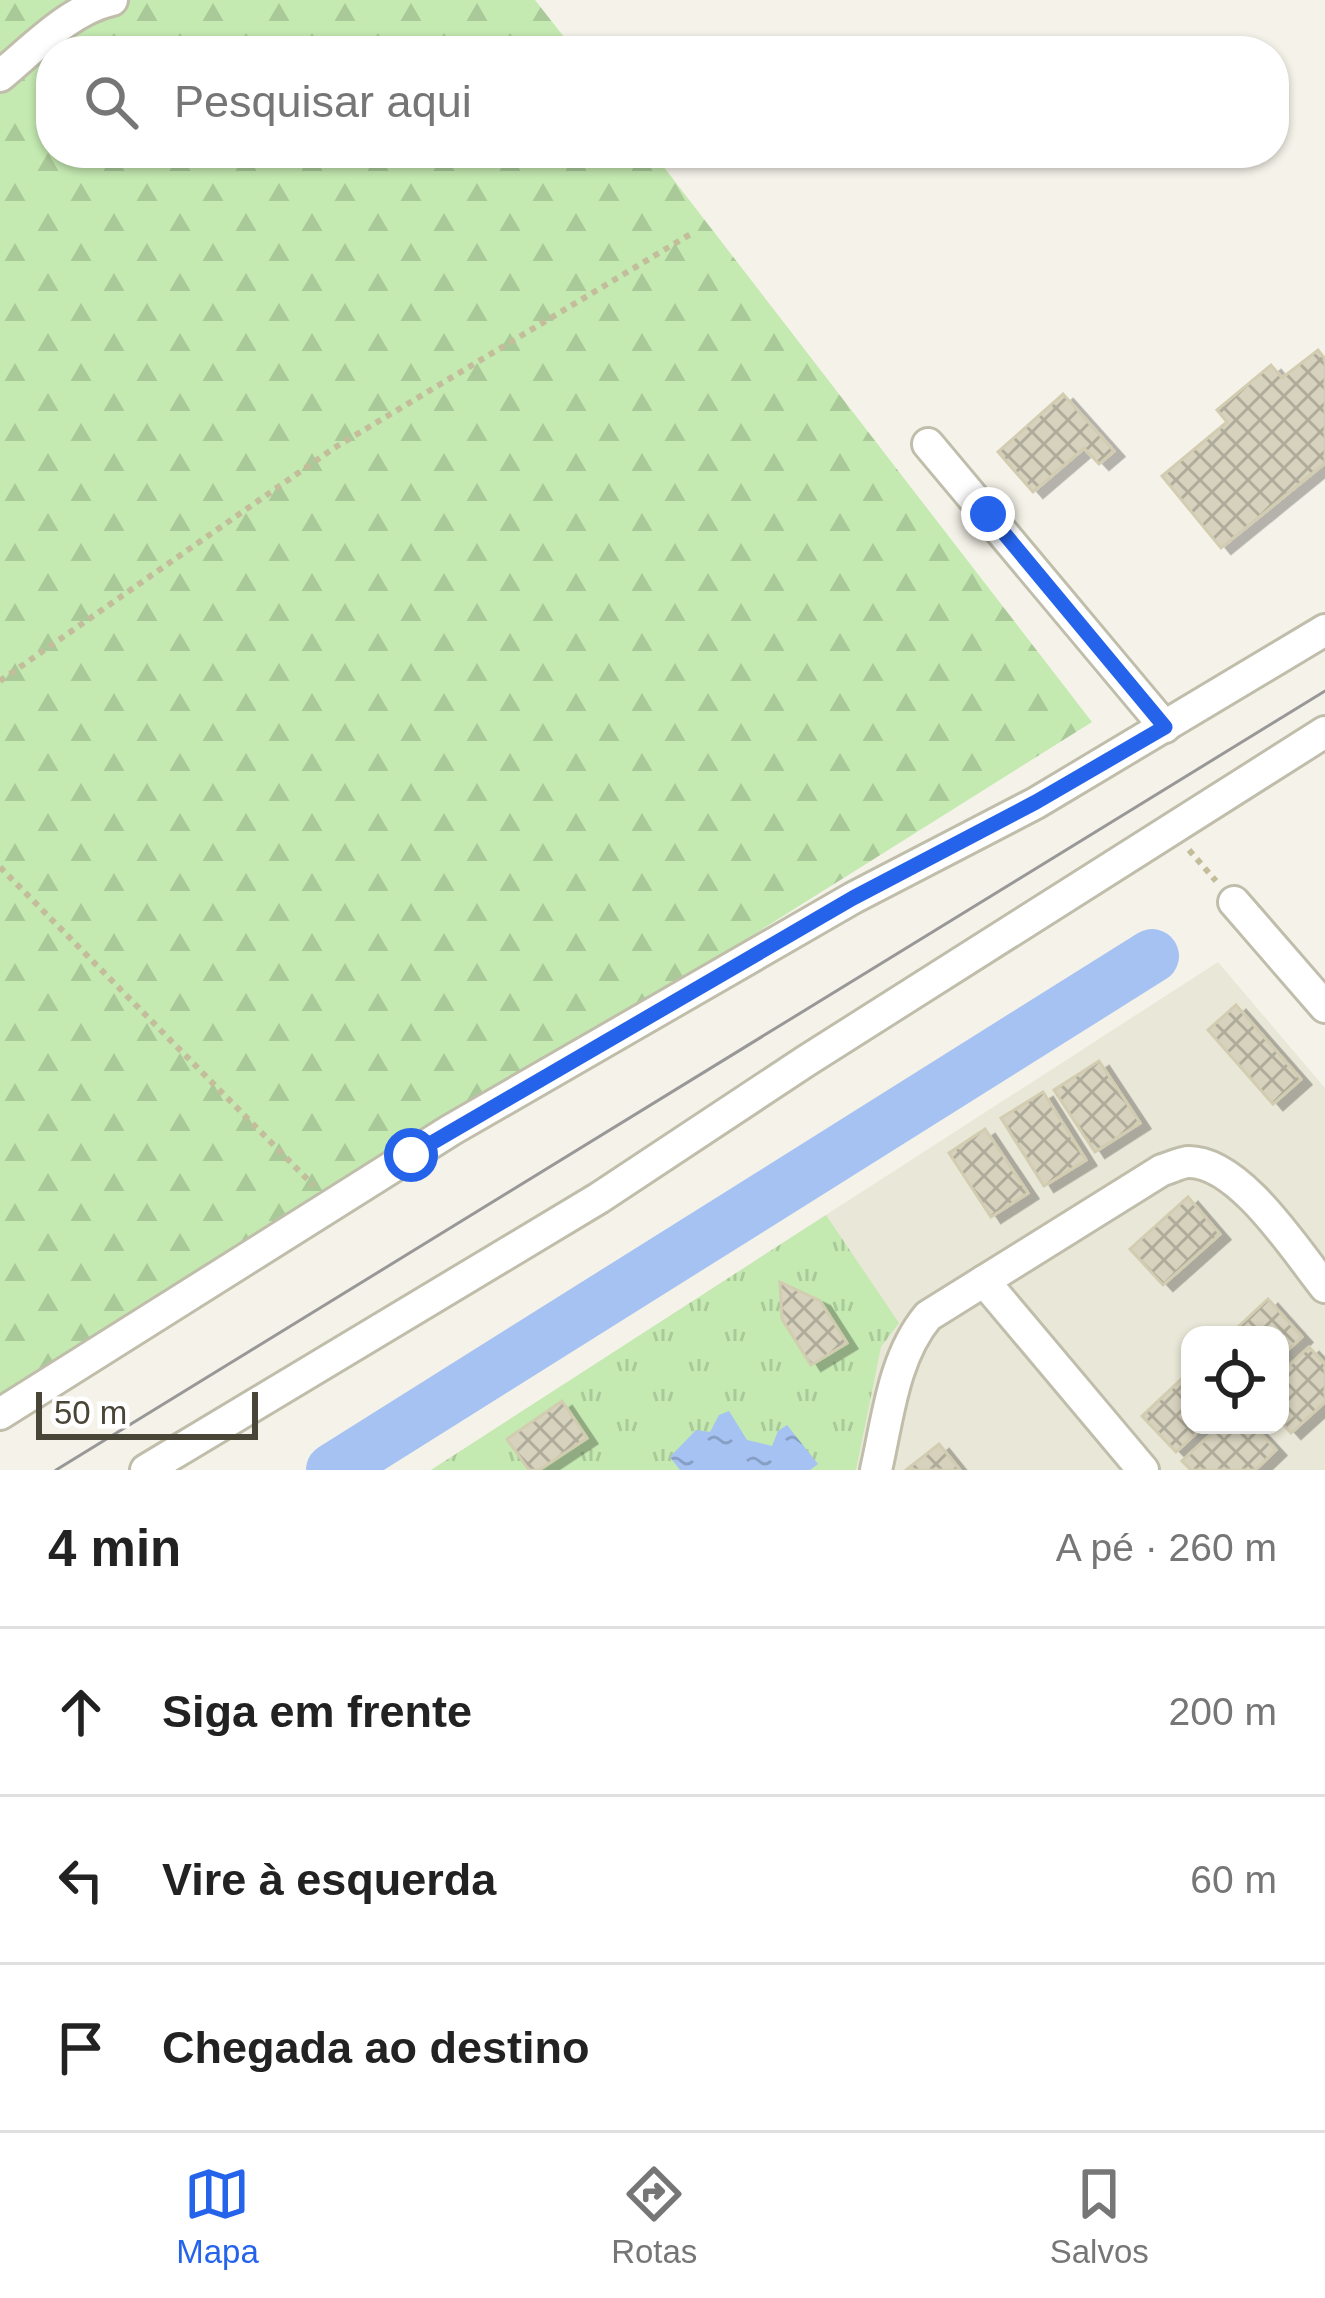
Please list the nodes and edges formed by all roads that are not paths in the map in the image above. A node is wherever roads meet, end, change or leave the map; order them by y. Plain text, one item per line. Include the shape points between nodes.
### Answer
1 (112, 0) edge
2 (49, 36) edge
3 (36, 47) edge
4 (0, 76) edge
5 (928, 444) dead end
6 (1325, 630) edge
7 (1165, 727) junction
8 (1325, 732) edge
9 (1234, 902) road end
10 (1325, 1007) edge
11 (984, 1281) junction
12 (1325, 1287) edge
13 (0, 1414) edge
14 (146, 1470) edge
15 (876, 1470) edge
16 (1143, 1470) edge

1 - 2 street via 92,4
3 - 4 street
5 - 7 street
6 - 7 street
7 - 13 street via 451,1130
8 - 14 street via 599,1198
9 - 10 street
11 - 12 street via 1162,1170 1190,1162 1238,1183
11 - 15 street via 914,1333
11 - 16 street

